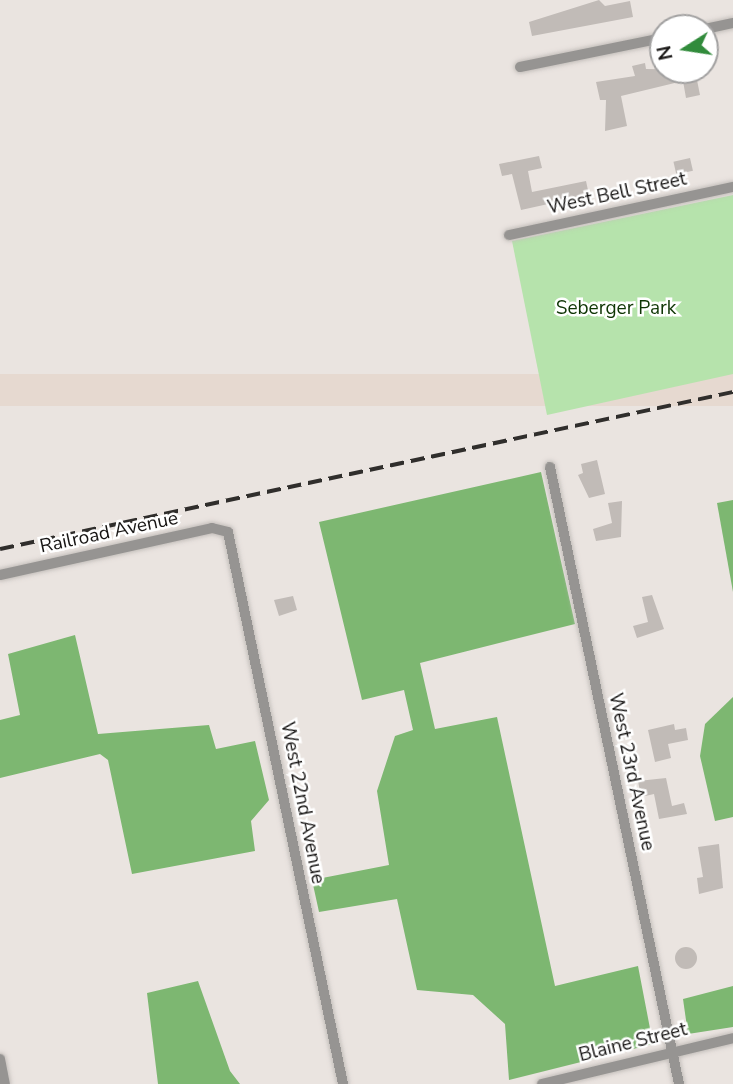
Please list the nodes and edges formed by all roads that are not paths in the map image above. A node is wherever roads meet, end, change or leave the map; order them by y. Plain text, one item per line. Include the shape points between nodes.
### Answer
1 (649, 41) edge
2 (520, 68) dead end
3 (733, 187) edge
4 (509, 235) dead end
5 (550, 467) dead end
6 (226, 530) joint
7 (0, 575) edge
8 (733, 1038) edge
9 (672, 1051) junction
10 (0, 1059) edge
11 (5, 1084) edge
12 (343, 1084) edge
13 (542, 1084) edge
14 (679, 1084) edge

1 - 2 street
3 - 4 street, West Bell Street
5 - 9 street, West 23rd Avenue
6 - 7 street, Railroad Avenue via 212,528
6 - 12 street, West 22nd Avenue
8 - 9 street, Blaine Street
9 - 13 street, Blaine Street
9 - 14 street, West 23rd Avenue
10 - 11 street

